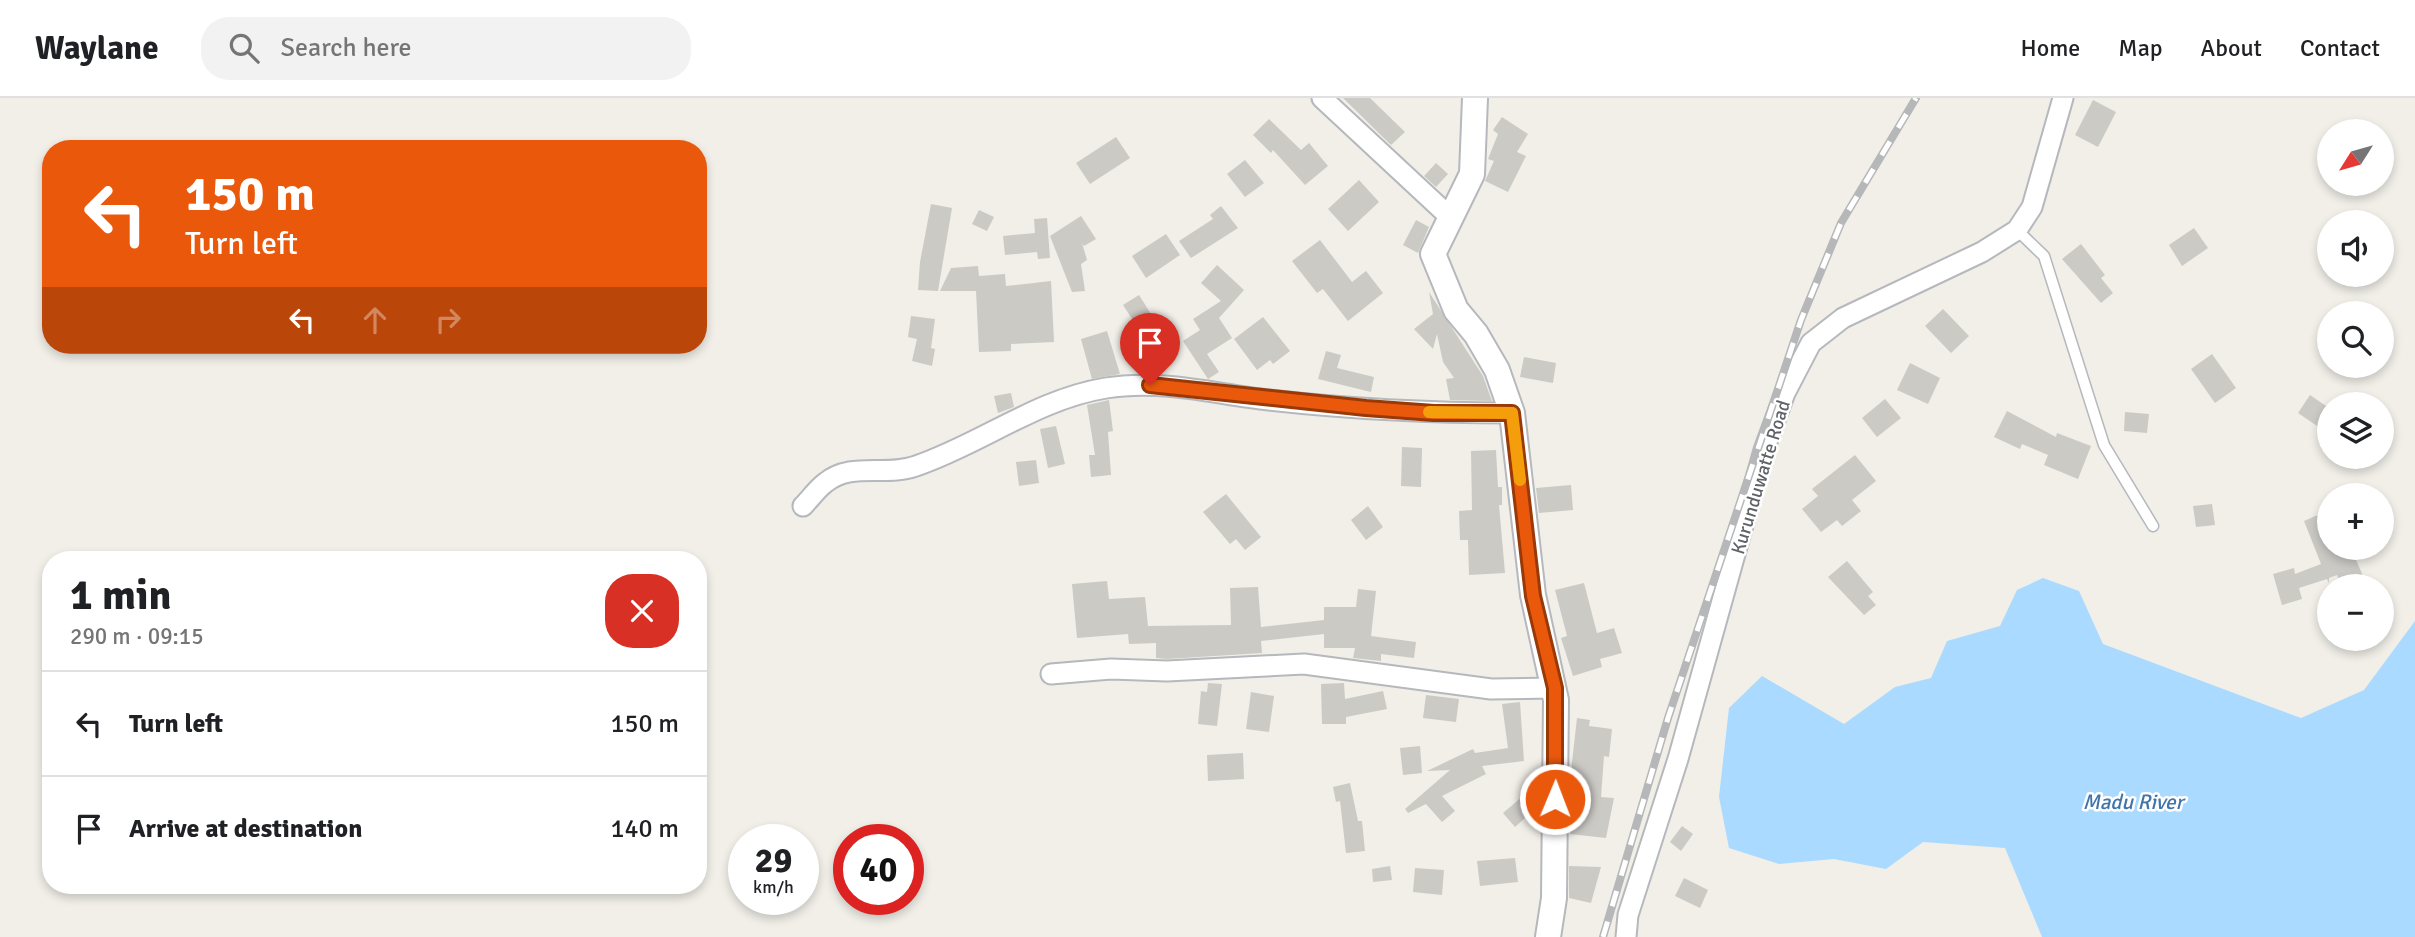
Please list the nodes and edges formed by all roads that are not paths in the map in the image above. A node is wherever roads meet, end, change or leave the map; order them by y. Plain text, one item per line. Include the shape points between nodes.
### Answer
1 (1322, 98) edge
2 (1475, 98) edge
3 (2063, 98) edge
4 (1451, 218) junction
5 (2017, 230) junction
6 (1512, 413) junction
7 (803, 506) dead end
8 (2153, 526) dead end
9 (1051, 674) dead end
10 (1555, 688) junction
11 (1548, 937) edge
12 (1626, 937) edge

1 - 4 street
2 - 4 street via 1472,173
3 - 5 street, Kurunduwatte Road via 2032,207
4 - 6 street via 1433,254 1455,310 1497,370
5 - 8 lane via 2044,257 2104,445
5 - 12 street, Kurunduwatte Road via 1982,252 1843,318 1811,343 1785,393 1764,450 1678,759 1628,915
6 - 7 street via 1366,408 1168,385 1104,388 1020,416 916,467 846,471 825,483
6 - 10 street via 1533,596
9 - 10 street via 1304,664 1491,689
10 - 11 street via 1554,898

